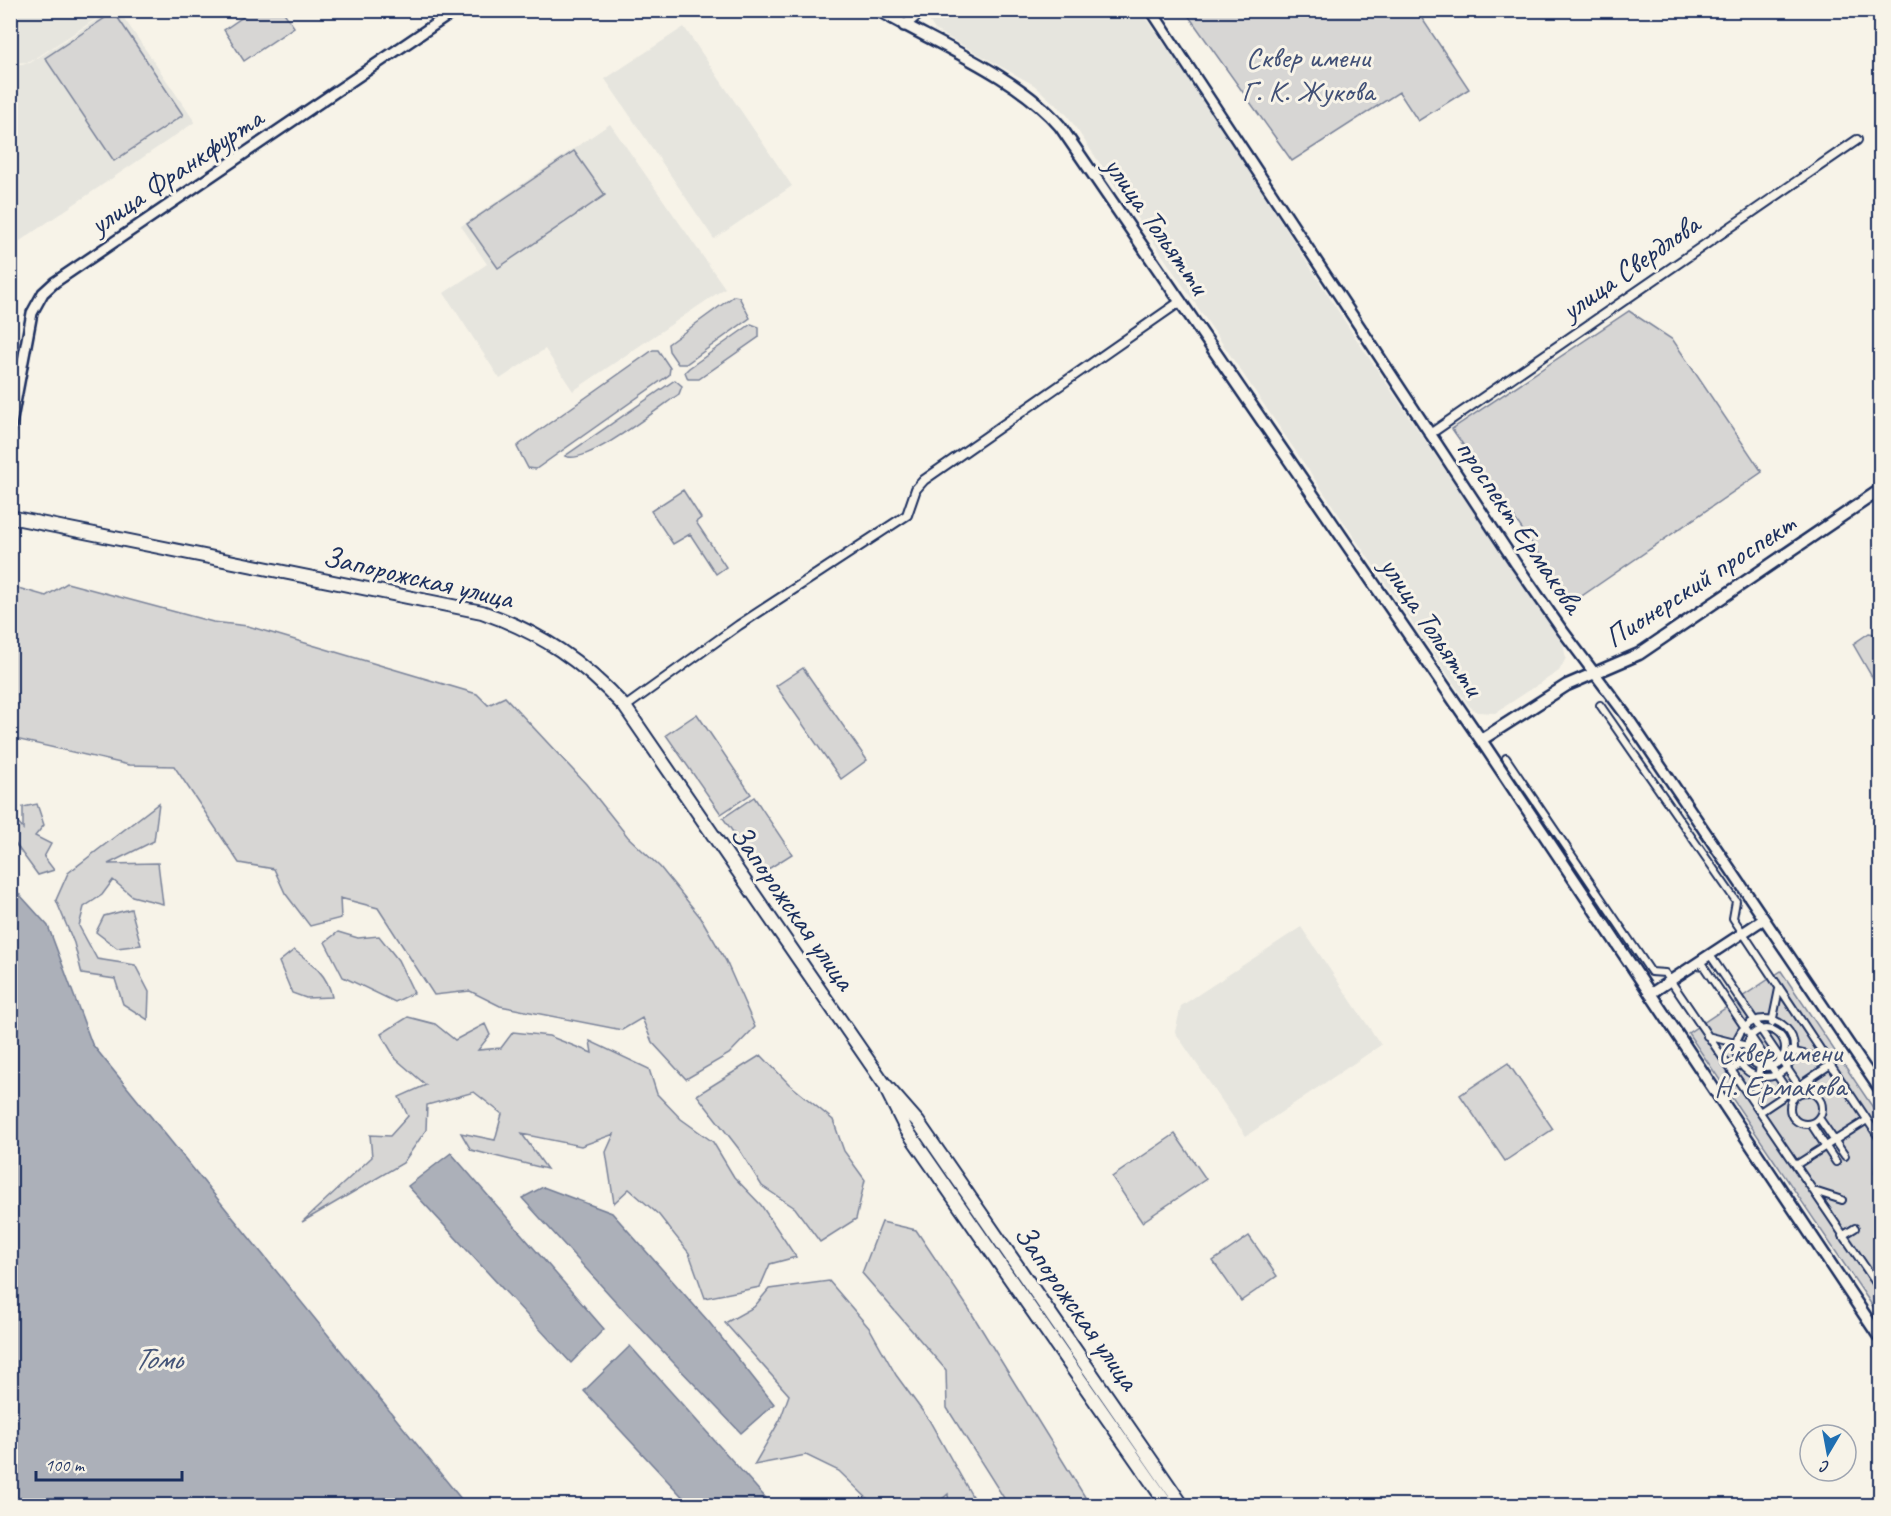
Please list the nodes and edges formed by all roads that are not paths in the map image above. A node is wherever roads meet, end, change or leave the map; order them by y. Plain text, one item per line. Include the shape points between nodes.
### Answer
1 (456, 10) edge
2 (878, 10) edge
3 (922, 10) edge
4 (1151, 10) edge
5 (904, 26) junction
6 (1857, 140) dead end
7 (1181, 301) junction
8 (10, 430) edge
9 (1430, 434) junction
10 (1881, 490) edge
11 (10, 517) edge
12 (1596, 674) junction
13 (1600, 705) dead end
14 (625, 707) junction
15 (1481, 740) junction
16 (1506, 758) dead end
17 (1764, 919) junction
18 (1743, 933) junction
19 (1710, 955) junction
20 (1700, 961) junction
21 (1670, 980) junction
22 (1779, 989) junction
23 (1650, 994) junction
24 (1772, 1020) junction
25 (1755, 1022) junction
26 (1803, 1024) junction
27 (1745, 1028) junction
28 (1761, 1030) junction
29 (1771, 1030) junction
30 (1790, 1033) junction
31 (1707, 1036) junction
32 (1751, 1036) junction
33 (1781, 1038) junction
34 (1737, 1043) junction
35 (1747, 1046) junction
36 (1784, 1049) junction
37 (1794, 1052) junction
38 (1750, 1059) junction
39 (1781, 1059) junction
40 (1825, 1059) junction
41 (1741, 1064) junction
42 (1830, 1065) junction
43 (1760, 1066) junction
44 (1770, 1066) junction
45 (1786, 1068) junction
46 (1731, 1070) junction
47 (1777, 1075) junction
48 (1758, 1076) junction
49 (883, 1082) junction
50 (1799, 1086) junction
51 (1881, 1090) edge
52 (1803, 1092) junction
53 (1791, 1096) junction
54 (1753, 1102) junction
55 (1760, 1112) junction
56 (1819, 1118) junction
57 (1867, 1120) junction
58 (1811, 1124) junction
59 (1881, 1138) edge
60 (1835, 1141) junction
61 (1826, 1147) junction
62 (1845, 1156) dead end
63 (1836, 1162) dead end
64 (1881, 1164) edge
65 (1796, 1165) junction
66 (1879, 1172) dead end
67 (1813, 1190) junction
68 (1842, 1200) dead end
69 (1855, 1228) dead end
70 (1842, 1236) junction
71 (1880, 1256) edge
72 (1876, 1282) junction
73 (1881, 1289) edge
74 (1881, 1338) edge
75 (1168, 1506) edge
76 (1183, 1506) edge

1 - 8 street, улица Франкфурта via 43,293 32,313
2 - 5 main road, улица Тольятти
3 - 5 street
4 - 9 street, проспект Ермакова
5 - 7 main road, улица Тольятти via 1017,88 1045,108
6 - 9 street, улица Свердлова
7 - 14 street via 924,480 916,489 907,515 739,625
7 - 15 main road, улица Тольятти
9 - 12 street, проспект Ермакова
10 - 12 main road, Пионерский проспект via 1639,654
11 - 14 main road, Запорожская улица via 482,612 517,624 553,644 589,671
12 - 15 main road, Пионерский проспект via 1548,695
12 - 17 street, проспект Ермакова
13 - 18 street via 1736,901 1733,918
14 - 49 main road, Запорожская улица
15 - 23 main road, улица Тольятти
16 - 21 street via 1651,972 1665,973
17 - 18 street
17 - 51 street, проспект Ермакова
18 - 19 street
18 - 22 street
19 - 20 street
19 - 25 street
20 - 21 street
20 - 27 street
21 - 23 street
21 - 31 street
22 - 24 street
22 - 26 street
23 - 74 main road, улица Тольятти
24 - 25 street
24 - 29 street
24 - 30 street
25 - 27 street
25 - 28 street
26 - 30 street
26 - 40 street
27 - 32 street
27 - 34 street
28 - 29 street
28 - 32 street
28 - 39 street
29 - 33 street
30 - 33 street
30 - 37 street
31 - 34 street
31 - 46 street
32 - 35 street
32 - 44 street
33 - 36 street
34 - 35 street
34 - 41 street
35 - 38 street
36 - 37 street
36 - 39 street
37 - 40 street
37 - 45 street
38 - 41 street
38 - 43 street
39 - 44 street
39 - 45 street
40 - 42 street
41 - 46 street
41 - 48 street
42 - 50 street
42 - 57 street
43 - 44 street
43 - 48 street
44 - 47 street
45 - 47 street
45 - 50 street
46 - 54 street
47 - 48 street
47 - 53 street
48 - 54 street
49 - 75 main road, Запорожская улица via 906,1129
49 - 76 main road, Запорожская улица via 918,1122
50 - 52 street
50 - 53 street
52 - 53 street
52 - 56 street via 1819,1099
53 - 55 street
53 - 58 street via 1793,1118 1801,1124
54 - 55 street
55 - 65 street
56 - 58 street
56 - 60 street
57 - 59 street
57 - 60 street
58 - 61 street
60 - 61 street
60 - 62 street
61 - 63 street
61 - 65 street
64 - 66 street
65 - 67 street
67 - 68 street
67 - 70 street
69 - 70 street
70 - 72 street
71 - 72 street
72 - 73 street

